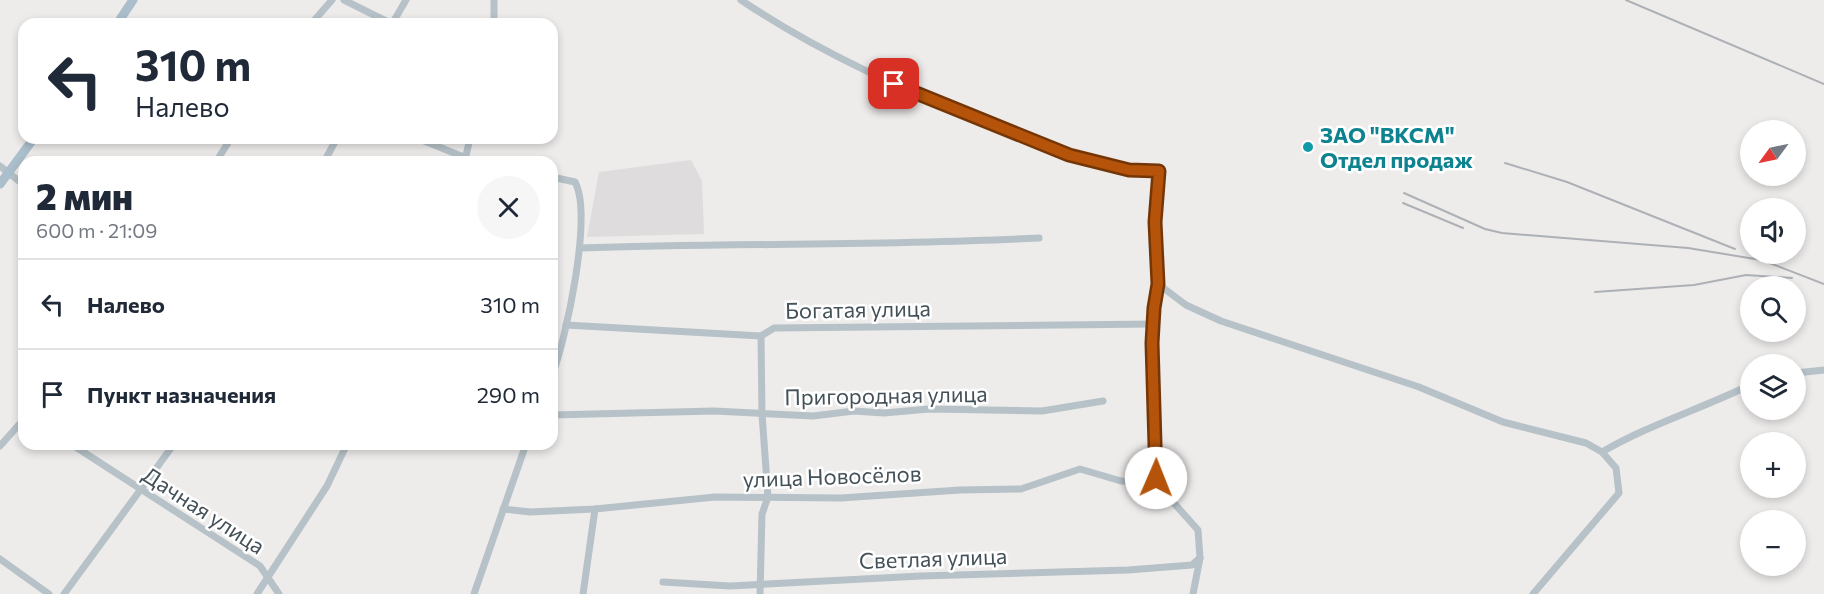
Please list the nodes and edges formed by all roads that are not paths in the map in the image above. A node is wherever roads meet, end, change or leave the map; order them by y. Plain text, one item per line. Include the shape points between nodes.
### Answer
1 (133, 0) edge
2 (332, 0) edge
3 (344, 0) edge
4 (406, 0) edge
5 (494, 0) edge
6 (741, 0) edge
7 (121, 18) edge
8 (316, 18) edge
9 (380, 18) edge
10 (396, 18) edge
11 (494, 18) edge
12 (430, 144) edge
13 (455, 156) edge
14 (18, 160) edge
15 (0, 166) edge
16 (8, 173) junction
17 (558, 178) edge
18 (18, 180) edge
19 (0, 184) edge
20 (1039, 238) dead end
21 (580, 248) junction
22 (1158, 284) junction
23 (1153, 324) junction
24 (566, 325) junction
25 (760, 336) junction
26 (558, 354) edge
27 (1824, 370) edge
28 (1806, 372) edge
29 (1740, 391) edge
30 (1103, 401) dead end
31 (762, 414) junction
32 (558, 415) edge
33 (18, 426) edge
34 (0, 446) edge
35 (80, 450) edge
36 (170, 450) edge
37 (343, 450) edge
38 (524, 450) edge
39 (1602, 452) junction
40 (1156, 478) junction
41 (140, 491) junction
42 (768, 497) junction
43 (503, 508) junction
44 (595, 509) junction
45 (1200, 558) junction
46 (0, 559) edge
47 (268, 578) junction
48 (663, 582) dead end
49 (762, 584) junction
50 (49, 594) edge
51 (64, 594) edge
52 (257, 594) edge
53 (279, 594) edge
54 (474, 594) edge
55 (583, 594) edge
56 (760, 594) edge
57 (1193, 594) edge
58 (1533, 594) edge

1 - 7 main road
2 - 8 street
3 - 9 street
4 - 10 street
5 - 11 street
6 - 22 street via 831,56 937,103 1097,164 1159,171 1155,222
12 - 13 street
14 - 16 main road
15 - 16 street
16 - 18 street
16 - 19 main road
17 - 21 street via 575,182 580,192
20 - 21 street
21 - 24 street
22 - 23 street
22 - 39 street via 1185,305 1221,321 1419,387 1503,422 1586,443
23 - 25 street, Богатая улица via 774,328
23 - 40 street
24 - 25 street, Богатая улица
24 - 26 street
25 - 31 street
27 - 28 street
29 - 39 street via 1679,414
30 - 31 street, Пригородная улица via 1042,411 929,409 884,414
31 - 32 street, Пригородная улица
31 - 42 street
33 - 34 street
35 - 41 street, Дачная улица
36 - 41 street
37 - 47 street via 327,486
38 - 43 street
39 - 58 street via 1616,468 1619,493
40 - 42 street, улица Новосёлов via 1147,482 1121,481 1080,469 1021,489 960,489 842,498
40 - 45 street via 1198,530
41 - 47 street, Дачная улица via 260,566
41 - 51 street
42 - 44 street, улица Новосёлов via 715,497
42 - 49 street via 762,514
43 - 44 street, улица Новосёлов via 530,512
43 - 54 street
44 - 55 street
45 - 49 street, Светлая улица via 1192,565 1128,570
45 - 57 street
46 - 50 street
47 - 52 street
47 - 53 street, Дачная улица
48 - 49 street, Светлая улица
49 - 56 street

